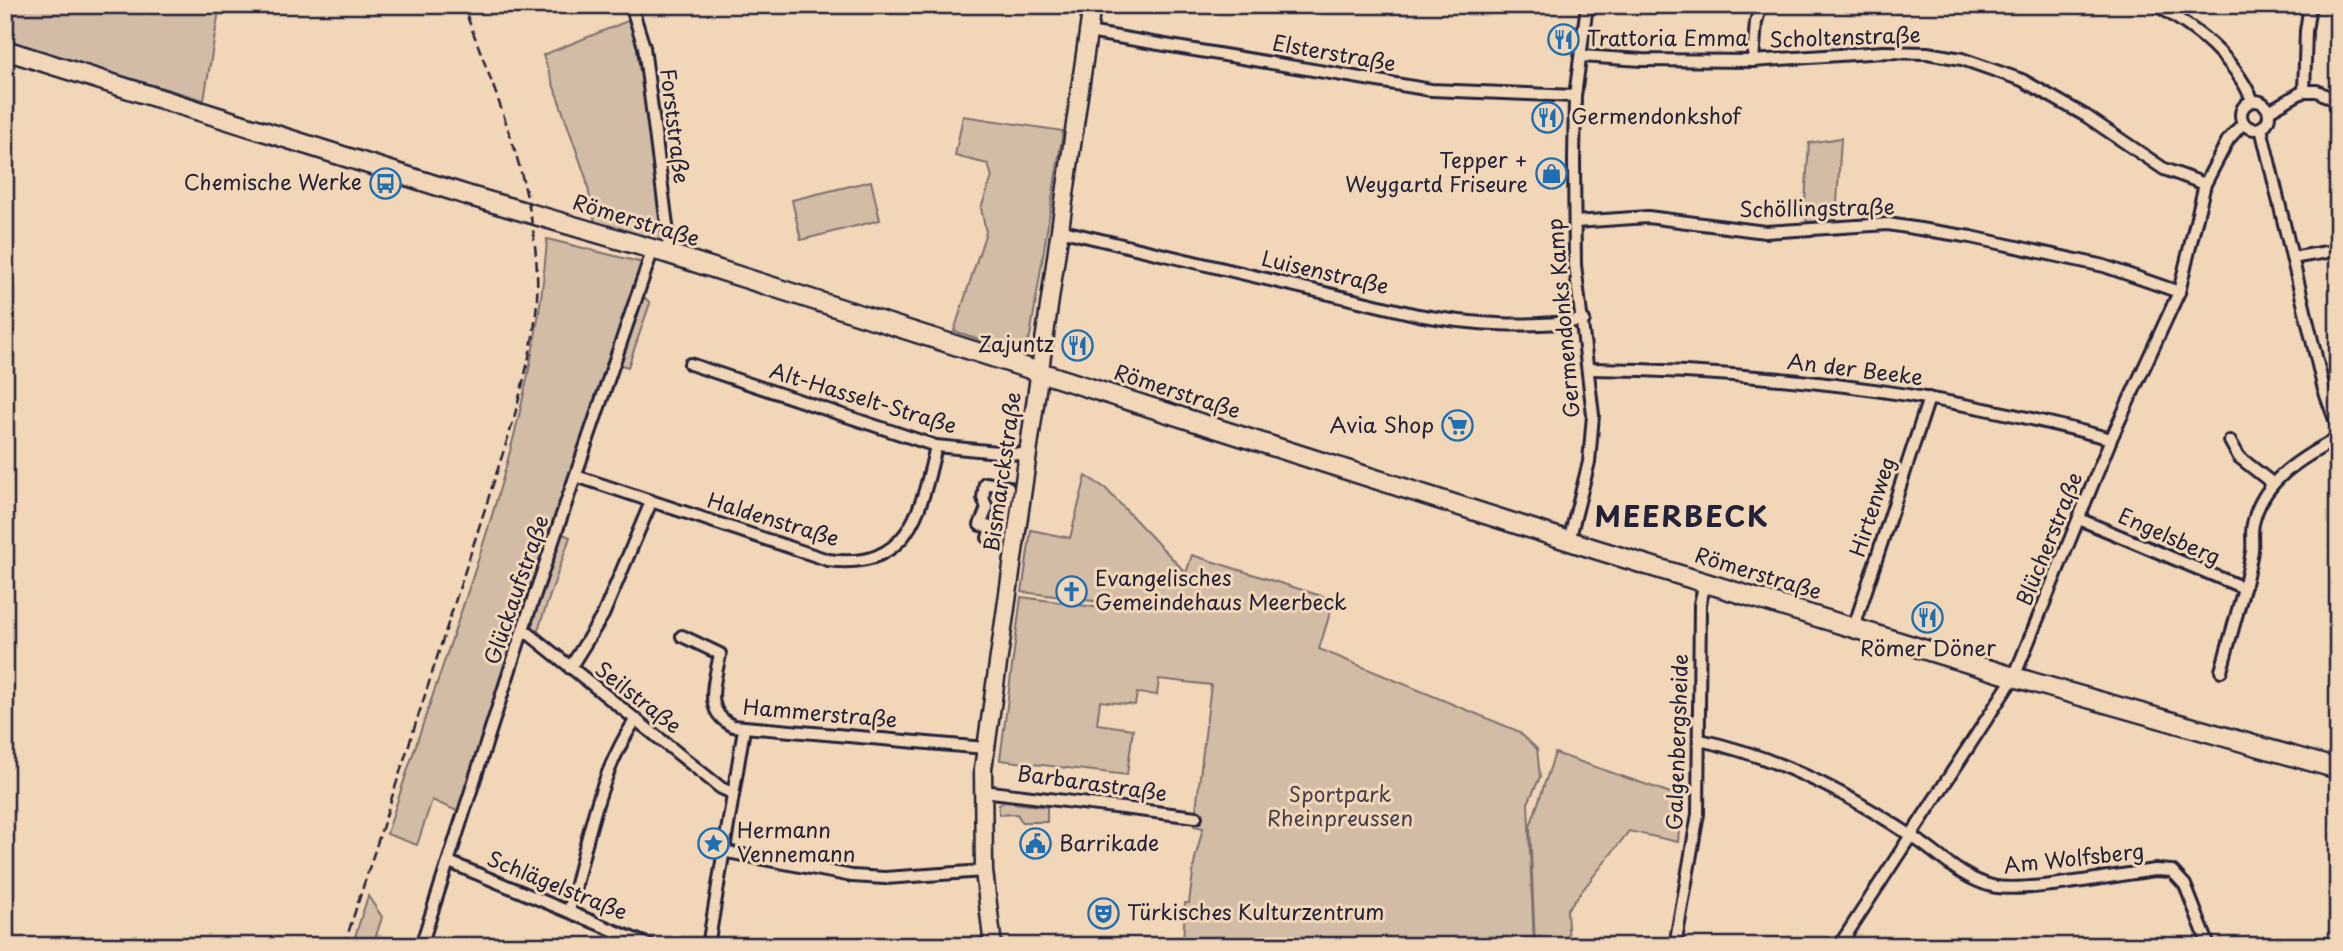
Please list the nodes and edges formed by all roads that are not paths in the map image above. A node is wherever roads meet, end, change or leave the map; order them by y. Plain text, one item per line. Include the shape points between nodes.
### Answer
1 (631, 5) edge
2 (1092, 5) edge
3 (1587, 5) edge
4 (1760, 5) edge
5 (2156, 5) edge
6 (2310, 5) edge
7 (1088, 32) junction
8 (5, 50) edge
9 (1581, 56) junction
10 (1753, 61) junction
11 (2304, 91) junction
12 (1575, 96) junction
13 (2253, 101) junction
14 (2338, 102) edge
15 (2269, 111) junction
16 (2243, 123) junction
17 (2261, 128) junction
18 (2205, 184) junction
19 (1575, 222) junction
20 (1059, 230) junction
21 (2338, 250) edge
22 (659, 251) junction
23 (2292, 258) junction
24 (2179, 292) junction
25 (1584, 320) junction
26 (690, 364) dead end
27 (1590, 369) junction
28 (1039, 371) junction
29 (1929, 398) junction
30 (2338, 428) edge
31 (2338, 438) edge
32 (2111, 439) junction
33 (2230, 441) dead end
34 (936, 446) junction
35 (1028, 455) junction
36 (576, 476) junction
37 (2272, 483) junction
38 (651, 502) junction
39 (2079, 519) junction
40 (1001, 540) joint
41 (1569, 541) junction
42 (1705, 582) junction
43 (2244, 588) junction
44 (1854, 627) junction
45 (523, 629) junction
46 (682, 636) dead end
47 (569, 668) junction
48 (2221, 671) dead end
49 (2014, 677) junction
50 (635, 719) junction
51 (744, 729) junction
52 (1700, 740) junction
53 (985, 748) junction
54 (2338, 769) edge
55 (982, 791) junction
56 (732, 793) junction
57 (1196, 817) dead end
58 (1910, 834) junction
59 (722, 850) junction
60 (449, 862) junction
61 (984, 871) junction
62 (569, 911) junction
63 (421, 946) edge
64 (651, 946) edge
65 (708, 946) edge
66 (993, 946) edge
67 (1675, 946) edge
68 (1839, 946) edge
69 (2209, 946) edge

1 - 22 street, Forststraße via 644,47 669,241
2 - 7 main road, Bismarckstraße
3 - 9 street, Germendonks Kamp
4 - 10 street
5 - 13 street via 2208,38 2238,73
6 - 11 street
7 - 12 street, Elsterstraße via 1431,90
7 - 20 main road, Bismarckstraße
8 - 22 main road, Römerstraße
9 - 10 street, Scholtenstraße
9 - 12 street, Germendonks Kamp
10 - 18 street, Scholtenstraße via 1883,52 1962,59 2022,80 2164,169
11 - 14 street
11 - 15 street
12 - 19 street, Germendonks Kamp
13 - 15 street
13 - 16 street via 2242,109
15 - 17 street via 2268,122
16 - 17 street
16 - 18 street, Blücherstraße via 2228,140
17 - 23 street
18 - 24 street, Blücherstraße
19 - 24 street, Schöllingstraße via 1648,216 1765,232 1888,225 1971,237 2104,266
19 - 25 street, Germendonks Kamp via 1575,265
20 - 25 street, Luisenstraße via 1445,320 1509,326
20 - 28 main road, Bismarckstraße
21 - 23 street
22 - 28 main road, Römerstraße
22 - 36 street, Glückaufstraße
23 - 30 street via 2324,390
24 - 32 street, Blücherstraße
25 - 27 street, Germendonks Kamp
26 - 34 street, Alt-Hasselt-Straße
27 - 29 street, An der Beeke via 1674,370
27 - 41 street, Germendonks Kamp via 1589,462
28 - 35 main road, Bismarckstraße
28 - 41 main road, Römerstraße
29 - 32 street, An der Beeke via 2023,414
29 - 44 street, Hirtenweg
31 - 37 street, Engelsberg via 2305,456
32 - 39 street, Blücherstraße
33 - 37 street via 2239,457
34 - 35 street, Alt-Hasselt-Straße
34 - 38 street, Haldenstraße via 923,501 910,530 885,552 863,560 828,560
35 - 53 main road, Bismarckstraße
36 - 38 street, Haldenstraße
36 - 45 street, Glückaufstraße
37 - 43 street, Engelsberg via 2252,526
38 - 47 street via 603,615
39 - 43 street, Engelsberg
39 - 49 street, Blücherstraße
40 - 40 street via 988,538 991,527 980,525 986,508 985,483 1008,487
41 - 42 main road, Römerstraße
42 - 44 main road, Römerstraße
42 - 52 street, Galgenbergsheide via 1700,604
43 - 48 street, Engelsberg
44 - 49 main road, Römerstraße
45 - 47 street, Seilstraße
45 - 60 street, Glückaufstraße
46 - 51 street, Hammerstraße via 720,654 712,693 714,711 724,722
47 - 50 street, Seilstraße
49 - 54 main road, Römerstraße
49 - 58 street, Blücherstraße
50 - 56 street, Seilstraße
50 - 62 street via 604,780
51 - 53 street, Hammerstraße
51 - 56 street
52 - 58 street via 1755,754 1804,775
52 - 67 street, Galgenbergsheide via 1698,814
53 - 55 main road, Bismarckstraße
55 - 57 street, Barbarastraße
55 - 61 main road, Bismarckstraße
56 - 59 street
58 - 68 street, Blücherstraße
58 - 69 street, Am Wolfsberg via 1961,873 1993,887 2172,871 2185,885
59 - 61 street via 852,876
59 - 65 street
60 - 62 street, Schlägelstraße
60 - 63 street, Glückaufstraße
61 - 66 main road, Bismarckstraße
62 - 64 street, Schlägelstraße

